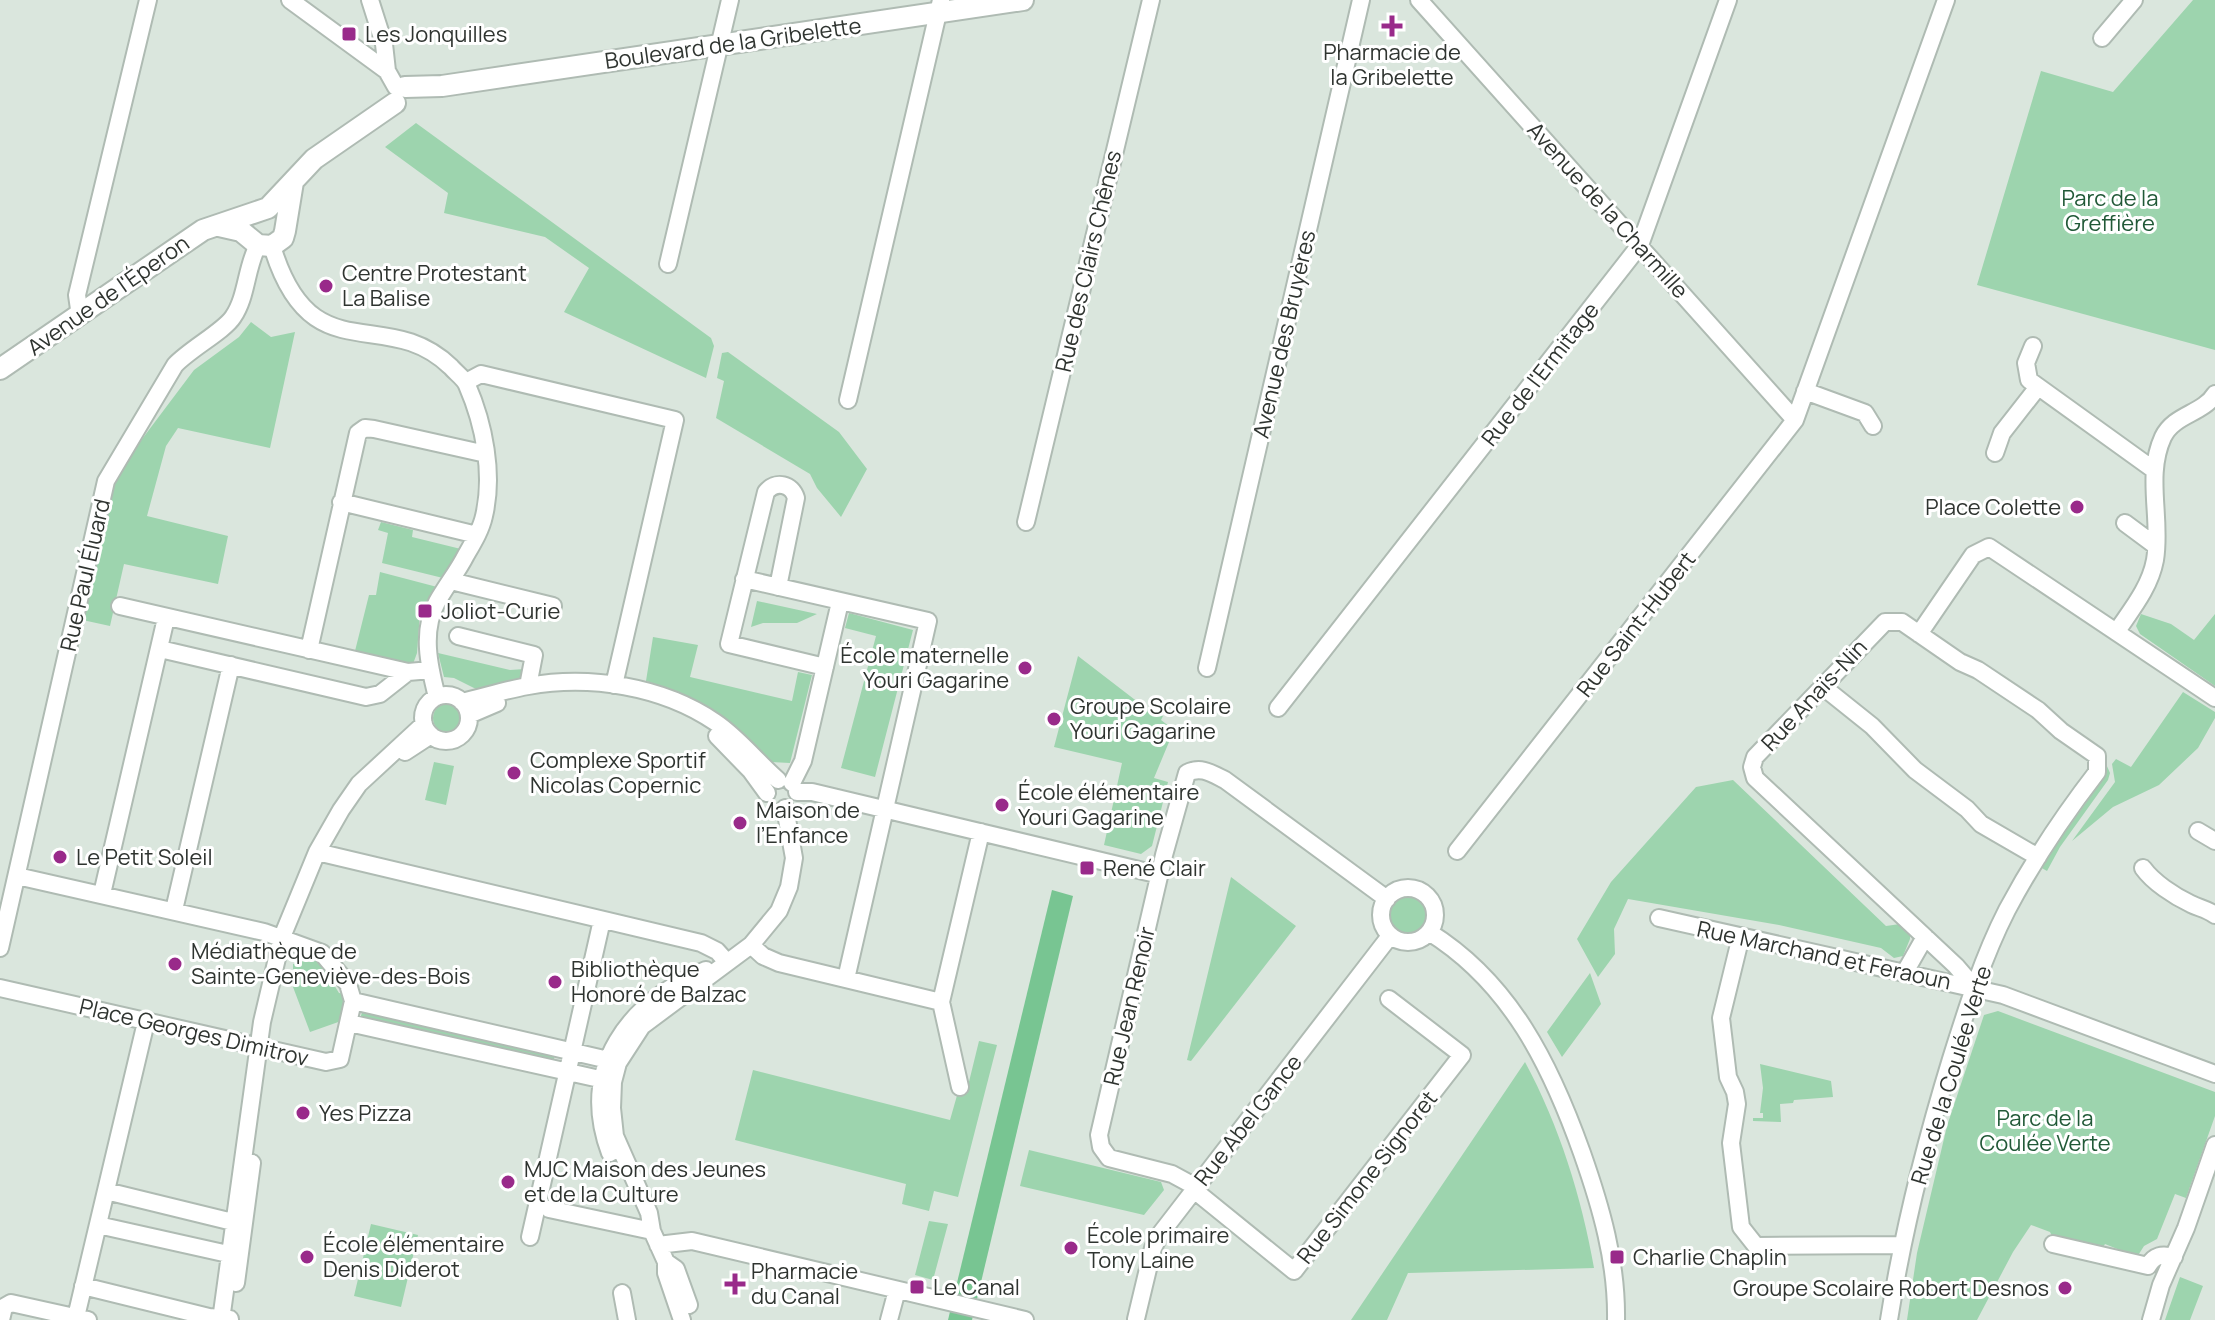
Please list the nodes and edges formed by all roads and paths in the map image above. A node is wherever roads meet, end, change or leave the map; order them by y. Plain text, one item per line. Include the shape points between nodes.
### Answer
1 (148, 0) edge
2 (290, 0) edge
3 (370, 0) edge
4 (730, 0) edge
5 (1023, 0) edge
6 (1151, 0) edge
7 (1361, 0) edge
8 (1419, 0) edge
9 (1728, 0) edge
10 (1946, 0) edge
11 (2134, 0) edge
12 (939, 6) edge
13 (2102, 38) dead end
14 (720, 45) junction
15 (399, 90) junction
16 (293, 182) junction
17 (259, 212) junction
18 (285, 225) junction
19 (219, 226) junction
20 (260, 243) junction
21 (1640, 245) junction
22 (668, 264) dead end
23 (80, 316) junction
24 (2033, 346) dead end
25 (0, 369) edge
26 (474, 378) junction
27 (2038, 387) junction
28 (1805, 391) junction
29 (2215, 394) edge
30 (848, 400) dead end
31 (1795, 420) junction
32 (1873, 426) dead end
33 (1995, 453) dead end
34 (486, 454) junction
35 (2154, 470) junction
36 (341, 502) junction
37 (1026, 522) dead end
38 (2125, 523) dead end
39 (477, 535) junction
40 (2156, 546) junction
41 (744, 579) junction
42 (451, 581) junction
43 (778, 587) junction
44 (840, 602) junction
45 (120, 606) dead end
46 (553, 606) dead end
47 (166, 618) junction
48 (2117, 631) junction
49 (1919, 634) junction
50 (458, 636) dead end
51 (160, 649) junction
52 (309, 650) junction
53 (231, 665) junction
54 (825, 667) junction
55 (1207, 668) dead end
56 (431, 670) junction
57 (408, 672) junction
58 (614, 685) junction
59 (528, 686) junction
60 (1822, 686) junction
61 (437, 697) junction
62 (2215, 698) edge
63 (466, 708) junction
64 (1278, 708) dead end
65 (428, 730) junction
66 (2098, 762) joint
67 (784, 787) junction
68 (785, 808) junction
69 (886, 810) junction
70 (2198, 831) dead end
71 (981, 832) junction
72 (2215, 841) edge
73 (1457, 851) dead end
74 (321, 853) junction
75 (2038, 857) junction
76 (2143, 868) dead end
77 (1160, 875) junction
78 (17, 876) junction
79 (102, 894) junction
80 (1387, 899) junction
81 (2212, 906) edge
82 (174, 910) junction
83 (1659, 918) dead end
84 (602, 920) junction
85 (2, 926) edge
86 (1429, 932) junction
87 (1390, 936) junction
88 (1741, 936) junction
89 (282, 937) junction
90 (1925, 937) junction
91 (751, 945) junction
92 (0, 948) edge
93 (726, 961) junction
94 (1905, 972) junction
95 (846, 979) junction
96 (1974, 987) junction
97 (0, 988) edge
98 (1389, 999) dead end
99 (353, 1001) junction
100 (941, 1002) junction
101 (146, 1022) junction
102 (349, 1023) junction
103 (258, 1047) junction
104 (572, 1052) junction
105 (613, 1061) junction
106 (567, 1074) junction
107 (2215, 1074) edge
108 (608, 1081) junction
109 (960, 1087) dead end
110 (2215, 1145) edge
111 (2209, 1183) edge
112 (1195, 1189) junction
113 (106, 1191) junction
114 (549, 1209) dead end
115 (239, 1224) junction
116 (98, 1225) junction
117 (530, 1237) dead end
118 (655, 1238) junction
119 (702, 1243) junction
120 (2053, 1244) dead end
121 (1901, 1245) junction
122 (234, 1256) junction
123 (2174, 1257) junction
124 (666, 1262) junction
125 (2148, 1266) junction
126 (2161, 1285) junction
127 (83, 1286) junction
128 (897, 1290) junction
129 (622, 1293) dead end
130 (82, 1318) edge
131 (226, 1319) edge
132 (1, 1320) edge
133 (627, 1320) edge
134 (682, 1320) edge
135 (692, 1320) edge
136 (889, 1320) edge
137 (1025, 1320) edge
138 (1122, 1320) edge
139 (1138, 1320) edge
140 (1616, 1320) edge
141 (1889, 1320) edge
142 (2151, 1320) edge

1 - 23 street via 77,295
2 - 15 street
3 - 15 street
4 - 14 street
5 - 12 main road, Boulevard de la Gribelette
6 - 37 street, Rue des Clairs Chênes
7 - 55 street, Avenue des Bruyères
8 - 21 street, Avenue de la Charmille
9 - 21 street, Rue de l'Ermitage
10 - 28 street, Rue Saint-Hubert
11 - 13 street
12 - 14 main road, Boulevard de la Gribelette
12 - 30 street
14 - 15 main road, Boulevard de la Gribelette
14 - 22 street
15 - 16 main road, Avenue de l'Éperon
16 - 17 main road, Avenue de l'Éperon
16 - 18 main road
17 - 18 main road via 279,214
17 - 19 main road, Avenue de l'Éperon
17 - 20 main road via 246,226
18 - 20 main road via 283,238
19 - 20 main road
19 - 23 main road, Avenue de l'Éperon via 189,238
20 - 26 street via 311,315 353,334 425,349
20 - 78 street, Rue Paul Éluard via 236,313 175,365 106,481
21 - 31 street, Avenue de la Charmille
21 - 64 street, Rue de l'Ermitage
23 - 25 main road, Avenue de l'Éperon
24 - 27 street via 2026,363 2029,380
26 - 34 street
26 - 58 street via 675,420
27 - 33 street via 2002,433
27 - 35 street
28 - 31 street, Rue Saint-Hubert
28 - 32 street via 1865,413
29 - 35 street via 2169,427
31 - 73 street, Rue Saint-Hubert
34 - 36 street via 365,428 358,433
34 - 39 street via 484,517
35 - 40 street
36 - 39 street
36 - 52 street
38 - 40 street
39 - 42 street
40 - 48 street via 2152,573
41 - 43 street
41 - 43 street via 766,492 771,486 788,486 796,498
41 - 54 street via 729,644
42 - 46 street
42 - 56 street via 430,620
43 - 44 street
44 - 54 street
44 - 69 street via 928,621
45 - 47 street
47 - 51 street
47 - 52 street
48 - 49 street via 1989,547 1973,555
48 - 62 street
49 - 60 street, Rue Anaïs-Nin via 1902,622 1885,622
49 - 66 street, Rue Anaïs-Nin via 2038,710
50 - 59 street via 534,655
51 - 53 street
51 - 79 street
52 - 57 street
53 - 57 street via 366,697 380,694
53 - 82 street
54 - 67 street via 803,761
56 - 57 street
56 - 61 street
58 - 59 street
58 - 67 street via 663,696 699,712 733,735
59 - 63 street
60 - 75 street via 1981,824
60 - 90 street, Rue Anaïs-Nin via 1755,757 1755,778
61 - 63 street via 451,696
61 - 65 street via 424,711
63 - 65 street via 466,729 456,739 443,741
63 - 67 street via 551,692 640,700 711,731 746,764
65 - 74 street via 359,784 336,817
66 - 75 street, Rue de la Coulée Verte via 2097,772
67 - 68 street via 795,801
67 - 68 street via 773,805
67 - 69 street
68 - 91 street via 794,846 789,887 779,911
69 - 71 street
69 - 95 street
70 - 72 street
71 - 77 street
71 - 100 street
74 - 84 street
74 - 89 street
75 - 96 street, Rue de la Coulée Verte
76 - 81 street via 2192,904
77 - 80 street, Rue Jean Renoir via 1183,781 1196,769 1225,780
77 - 112 street, Rue Jean Renoir via 1099,1135 1109,1158 1172,1174
78 - 79 street
78 - 85 street, Rue Paul Éluard
79 - 82 street
80 - 86 street via 1400,889 1424,893 1434,907
80 - 87 street via 1382,922
82 - 89 street
83 - 88 street, Rue Marchand et Feraoun
84 - 93 street via 701,943
84 - 104 street
85 - 92 street, Rue Paul Éluard
86 - 87 street via 1406,942
86 - 140 street via 1489,981 1542,1054 1598,1197 1611,1255
87 - 112 street, Rue Abel Gance
88 - 94 street, Rue Marchand et Feraoun
88 - 121 street via 1721,1018 1737,1104 1731,1143 1741,1227 1756,1246
89 - 99 street via 322,953 348,984
89 - 103 street
90 - 94 street
90 - 96 street, Rue Anaïs-Nin
91 - 93 street
91 - 95 street via 779,963
93 - 105 street via 652,1016
94 - 96 street, Rue Marchand et Feraoun
95 - 100 street
96 - 107 street, Rue Marchand et Feraoun
96 - 121 street, Rue de la Coulée Verte
97 - 101 street, Place Georges Dimitrov
98 - 112 street, Rue Simone Signoret via 1462,1055 1294,1271
99 - 102 street, Place Georges Dimitrov
99 - 104 street
100 - 109 street
101 - 103 street, Place Georges Dimitrov
101 - 113 street
102 - 103 street, Place Georges Dimitrov via 335,1062
102 - 106 street
103 - 115 street via 247,1172 238,1182
104 - 105 street
104 - 106 street
105 - 108 street
106 - 108 street
106 - 117 street
108 - 118 street via 601,1109 604,1138 636,1211
110 - 111 street
111 - 123 street
112 - 139 street, Rue Abel Gance via 1153,1248
113 - 115 street
113 - 116 street
114 - 118 street
115 - 122 street
116 - 122 street
116 - 127 street
118 - 119 street
118 - 124 street
119 - 124 street
119 - 128 street
120 - 125 street
121 - 141 street, Rue de la Coulée Verte
122 - 131 street
123 - 125 street via 2158,1256
123 - 126 street
124 - 134 street
124 - 135 street via 676,1269
125 - 126 street via 2153,1281
126 - 142 street
127 - 130 street
127 - 131 street
128 - 136 street
128 - 137 street
129 - 133 street
130 - 132 street via 11,1303 4,1307
138 - 139 street

